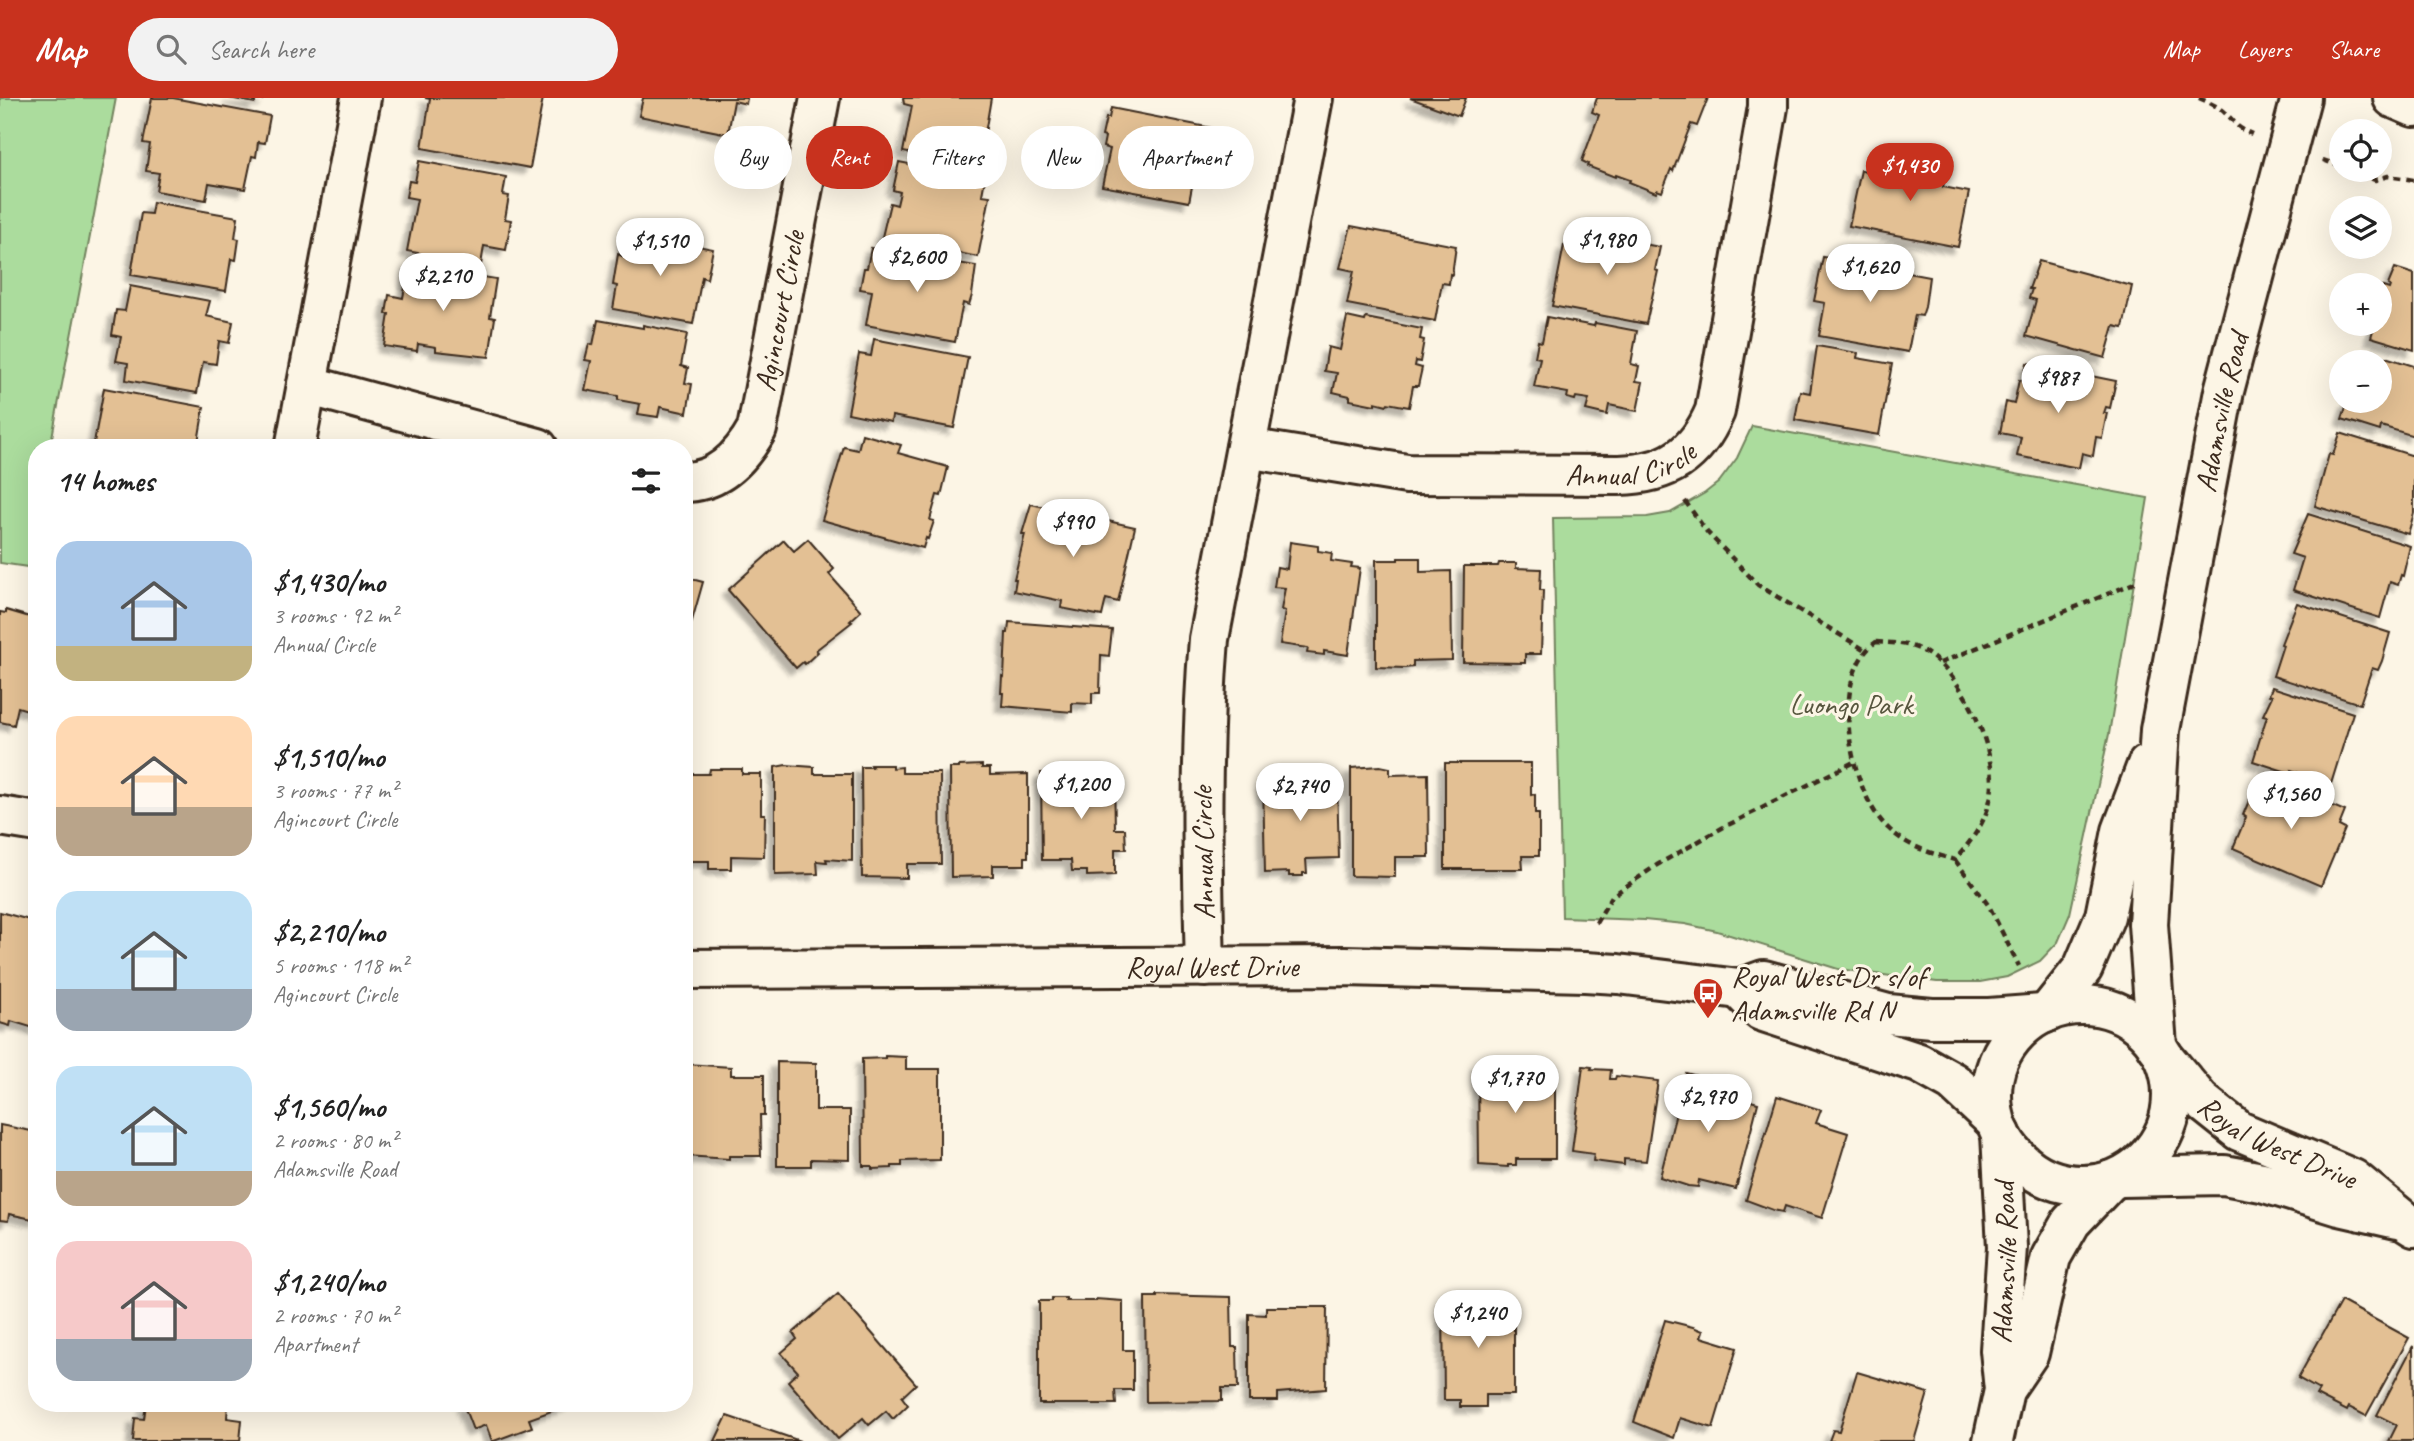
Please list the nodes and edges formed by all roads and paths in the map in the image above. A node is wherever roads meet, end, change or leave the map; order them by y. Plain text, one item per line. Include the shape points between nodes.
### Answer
1 (361, 98) edge
2 (820, 98) edge
3 (1312, 98) edge
4 (1768, 98) edge
5 (2199, 98) edge
6 (2301, 98) edge
7 (2393, 98) edge
8 (2414, 107) edge
9 (2236, 128) dead end
10 (2392, 177) edge
11 (2414, 180) edge
12 (307, 385) junction
13 (297, 439) edge
14 (505, 439) edge
15 (1246, 448) junction
16 (693, 482) edge
17 (1685, 500) dead end
18 (2139, 581) dead end
19 (1865, 650) junction
20 (1940, 663) junction
21 (2161, 730) junction
22 (1854, 762) junction
23 (0, 816) edge
24 (28, 821) edge
25 (1955, 860) junction
26 (1596, 923) dead end
27 (1205, 967) junction
28 (2019, 967) dead end
29 (693, 969) edge
30 (1739, 989) junction
31 (2045, 1013) junction
32 (2160, 1050) junction
33 (1998, 1127) junction
34 (2117, 1178) junction
35 (2408, 1223) edge
36 (2004, 1390) junction
37 (1993, 1441) edge

1 - 12 street
2 - 16 street, Agincourt Circle via 757,429 730,466
3 - 15 street, Annual Circle
4 - 15 street, Annual Circle via 1715,411 1706,433 1691,450 1645,474 1606,475 1407,474
5 - 9 path via 2228,115
6 - 21 street, Adamsville Road via 2224,391
7 - 8 street
10 - 11 path
12 - 13 street
12 - 14 street
15 - 27 street, Annual Circle via 1209,639 1203,713
17 - 19 path via 1707,532 1758,585
18 - 20 path
19 - 20 path via 1876,642 1899,643
19 - 22 path via 1851,686 1847,724
20 - 25 path via 1974,710 1992,764 1991,800 1978,832
21 - 31 street, Adamsville Road via 2122,831 2105,916 2083,968
21 - 32 street, Adamsville Road via 2148,924
22 - 25 path via 1865,798 1888,828 1919,850
22 - 26 path via 1657,865 1612,896
23 - 24 street
25 - 28 path via 1989,906
27 - 29 street, Royal West Drive
27 - 30 street, Royal West Drive via 1618,974
30 - 31 street, Royal West Drive via 1765,979 1888,1014 1932,1018
30 - 33 street via 1761,1011 1919,1063 1953,1082
31 - 32 street via 2070,1006 2098,1006 2124,1015 2147,1032
31 - 33 street via 2005,1047 1995,1070 1991,1095
32 - 34 street via 2172,1082 2171,1110 2162,1138 2145,1161
32 - 35 street, Royal West Drive via 2200,1100 2239,1131 2353,1179
33 - 34 street via 2022,1164 2045,1178 2070,1185 2096,1185
33 - 36 street, Adamsville Road via 2007,1247 2000,1350
34 - 35 street, Royal West Drive via 2224,1175
34 - 36 street, Adamsville Road via 2071,1222 2051,1256 2029,1353
36 - 37 street, Adamsville Road

